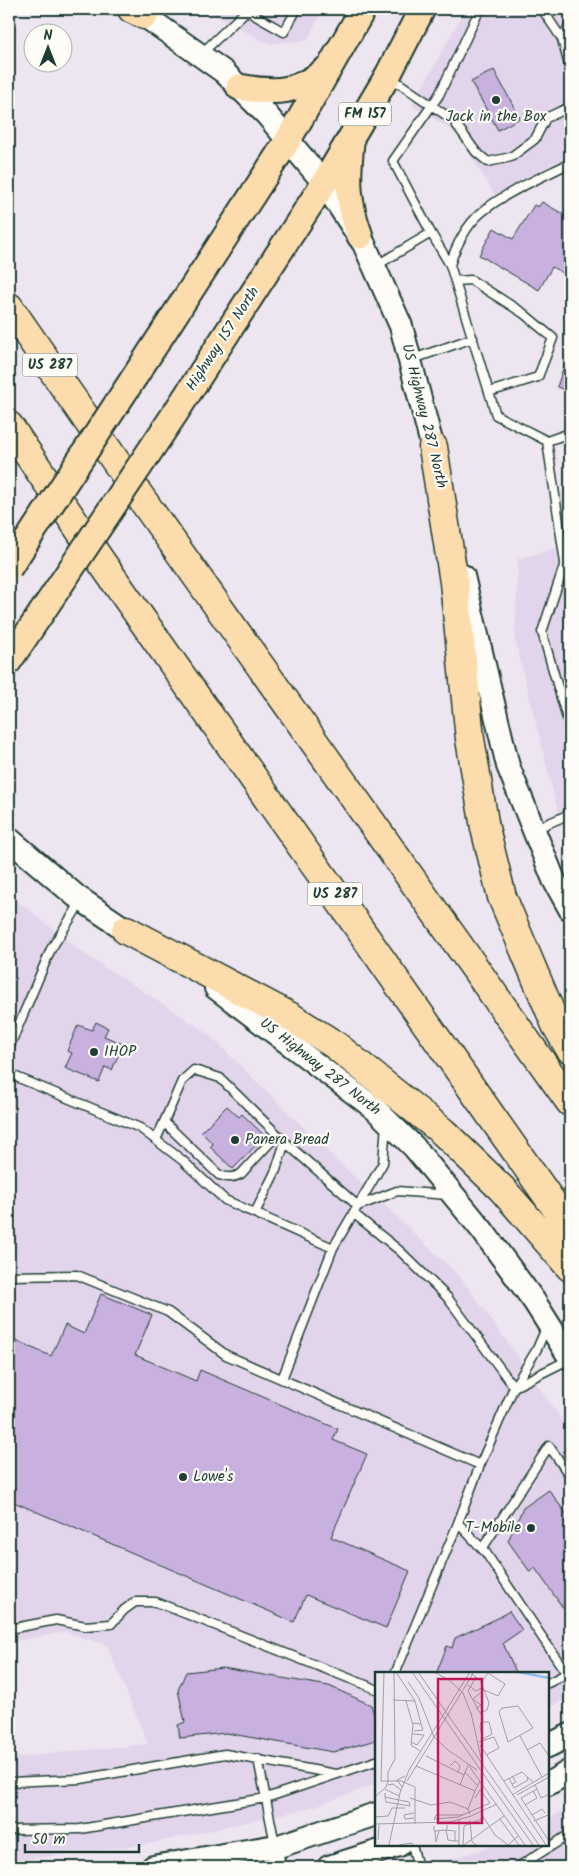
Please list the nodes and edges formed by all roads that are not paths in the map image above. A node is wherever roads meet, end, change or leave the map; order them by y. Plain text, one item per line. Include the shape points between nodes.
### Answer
1 (297, 9) edge
2 (363, 9) edge
3 (422, 9) edge
4 (480, 9) edge
5 (542, 9) edge
6 (140, 10) edge
7 (248, 10) edge
8 (570, 25) edge
9 (562, 38) junction
10 (200, 55) junction
11 (333, 63) junction
12 (570, 69) edge
13 (388, 75) junction
14 (240, 87) junction
15 (434, 105) junction
16 (570, 106) edge
17 (351, 139) junction
18 (288, 140) junction
19 (570, 163) edge
20 (324, 183) junction
21 (431, 233) junction
22 (360, 236) junction
23 (450, 265) junction
24 (374, 267) junction
25 (455, 281) junction
26 (9, 307) edge
27 (473, 338) junction
28 (411, 359) junction
29 (489, 392) junction
30 (9, 426) edge
31 (570, 433) edge
32 (547, 441) junction
33 (433, 447) junction
34 (567, 563) edge
35 (9, 568) edge
36 (9, 661) edge
37 (570, 729) edge
38 (570, 814) edge
39 (534, 830) junction
40 (9, 839) edge
41 (82, 900) junction
42 (570, 909) edge
43 (126, 930) junction
44 (9, 1048) edge
45 (570, 1049) edge
46 (9, 1074) edge
47 (570, 1102) edge
48 (386, 1120) junction
49 (164, 1122) junction
50 (277, 1135) junction
51 (156, 1140) junction
52 (285, 1142) junction
53 (453, 1195) junction
54 (358, 1206) junction
55 (255, 1213) junction
56 (353, 1213) junction
57 (570, 1228) edge
58 (333, 1248) junction
59 (570, 1267) edge
60 (9, 1276) edge
61 (548, 1324) junction
62 (570, 1359) edge
63 (282, 1379) junction
64 (514, 1387) junction
65 (480, 1465) junction
66 (570, 1476) edge
67 (458, 1523) junction
68 (482, 1549) junction
69 (9, 1629) edge
70 (396, 1672) edge
71 (569, 1675) edge
72 (549, 1683) edge
73 (375, 1689) edge
74 (570, 1735) edge
75 (549, 1746) edge
76 (258, 1759) junction
77 (375, 1761) edge
78 (569, 1774) edge
79 (338, 1775) junction
80 (9, 1782) edge
81 (549, 1784) edge
82 (266, 1798) junction
83 (375, 1814) edge
84 (9, 1830) edge
85 (570, 1834) edge
86 (396, 1846) edge
87 (412, 1846) edge
88 (276, 1857) edge
89 (152, 1867) edge
90 (329, 1867) edge
91 (418, 1867) edge
92 (518, 1867) edge

1 - 7 lane via 284,32
2 - 11 main road
3 - 13 main road, Highway 157 North / FM 157
4 - 15 lane
5 - 9 lane
6 - 10 main road, US Highway 287 North
7 - 10 lane
8 - 9 lane
9 - 12 lane
10 - 14 main road, US Highway 287 North
11 - 14 main road via 314,79 290,89 265,92
11 - 18 main road
13 - 15 lane
13 - 17 main road, Highway 157 North / FM 157
14 - 18 main road, US Highway 287 North
15 - 16 lane via 453,120 476,152 488,162 511,158 535,139 546,118
15 - 21 lane via 393,161
17 - 20 main road, Highway 157 North / FM 157
17 - 22 main road via 348,175 351,212
18 - 20 main road, US Highway 287 North
18 - 35 main road, bridge
19 - 23 lane via 480,213 454,250
20 - 22 main road, US Highway 287 North
20 - 36 main road, Highway 157 North, bridge
21 - 23 lane
21 - 24 lane
22 - 24 main road, US Highway 287 North
23 - 25 lane
24 - 28 main road, US Highway 287 North via 401,326
25 - 27 lane
25 - 29 lane via 471,280 524,313 553,338 538,377
26 - 47 highway, US 287
27 - 28 lane
27 - 29 lane
28 - 33 main road, US Highway 287 North
29 - 32 lane via 496,415
30 - 57 highway, US 287
31 - 32 lane
32 - 34 lane
33 - 39 main road, US Highway 287 North via 508,766
33 - 45 highway via 454,582 470,740 485,828 502,897 556,1026
34 - 37 lane via 542,632
38 - 39 lane
39 - 42 main road, US Highway 287 North via 554,880
40 - 41 main road, US Highway 287 North
41 - 43 main road, US Highway 287 North
41 - 44 lane via 52,949
43 - 48 main road, US Highway 287 North via 223,993
43 - 59 highway via 291,1017 335,1045 443,1132 502,1189
46 - 51 lane via 140,1128
48 - 53 main road, US Highway 287 North
48 - 54 lane via 383,1163
49 - 50 lane via 219,1175 234,1178
49 - 50 lane via 182,1081 194,1070 220,1078
49 - 51 lane
50 - 52 lane
51 - 55 lane via 224,1200
52 - 54 lane
52 - 55 lane via 276,1170
53 - 54 lane via 397,1191
53 - 61 main road, US Highway 287 North
54 - 56 lane
55 - 58 lane
56 - 58 lane
56 - 64 lane via 400,1251 447,1297
58 - 63 lane
60 - 63 lane via 77,1275 168,1312 226,1355
61 - 62 main road, US Highway 287 North
61 - 64 lane
62 - 64 lane
63 - 65 lane
64 - 65 lane
65 - 67 lane
66 - 68 lane via 549,1446
67 - 68 lane
67 - 70 lane
68 - 71 lane
69 - 73 lane via 56,1620 85,1626 111,1624 135,1602 156,1602
71 - 72 lane
74 - 75 main road
76 - 79 lane
76 - 80 lane via 224,1754 81,1779
76 - 82 lane
77 - 79 lane
78 - 81 main road
79 - 82 lane
82 - 84 lane via 80,1829
82 - 88 lane
83 - 88 main road
85 - 92 lane
86 - 90 main road
87 - 91 lane
88 - 89 main road

